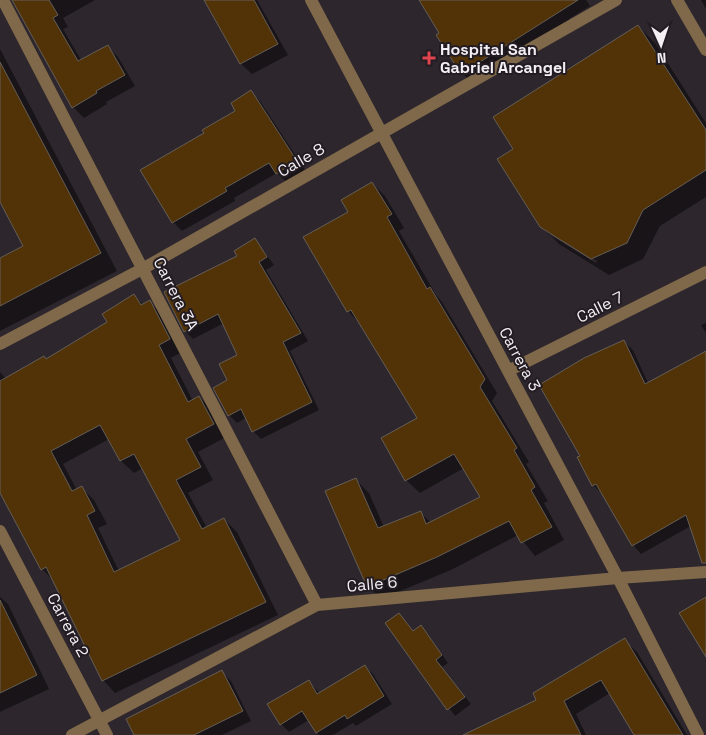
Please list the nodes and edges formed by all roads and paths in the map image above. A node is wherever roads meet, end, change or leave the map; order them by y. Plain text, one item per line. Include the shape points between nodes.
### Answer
1 (3, 0) edge
2 (311, 0) edge
3 (616, 0) edge
4 (677, 0) edge
5 (706, 50) edge
6 (383, 132) junction
7 (144, 268) junction
8 (706, 272) edge
9 (0, 344) edge
10 (508, 371) junction
11 (0, 531) edge
12 (706, 572) edge
13 (618, 578) junction
14 (317, 605) junction
15 (99, 720) junction
16 (72, 735) edge
17 (107, 735) edge
18 (698, 735) edge

1 - 7 street, Carrera 3A
2 - 6 street, Carrera 3
3 - 6 street, Calle 8
4 - 5 street
6 - 7 street, Calle 8
6 - 10 street, Carrera 3
7 - 9 street, Calle 8
7 - 14 street, Carrera 3A
8 - 10 street, Calle 7
10 - 13 street, Carrera 3
11 - 15 street, Carrera 2
12 - 13 street, Calle 6
13 - 14 street, Calle 6
13 - 18 street, Carrera 3
14 - 15 street, Calle 6
15 - 16 street, Calle 6
15 - 17 street, Carrera 2

